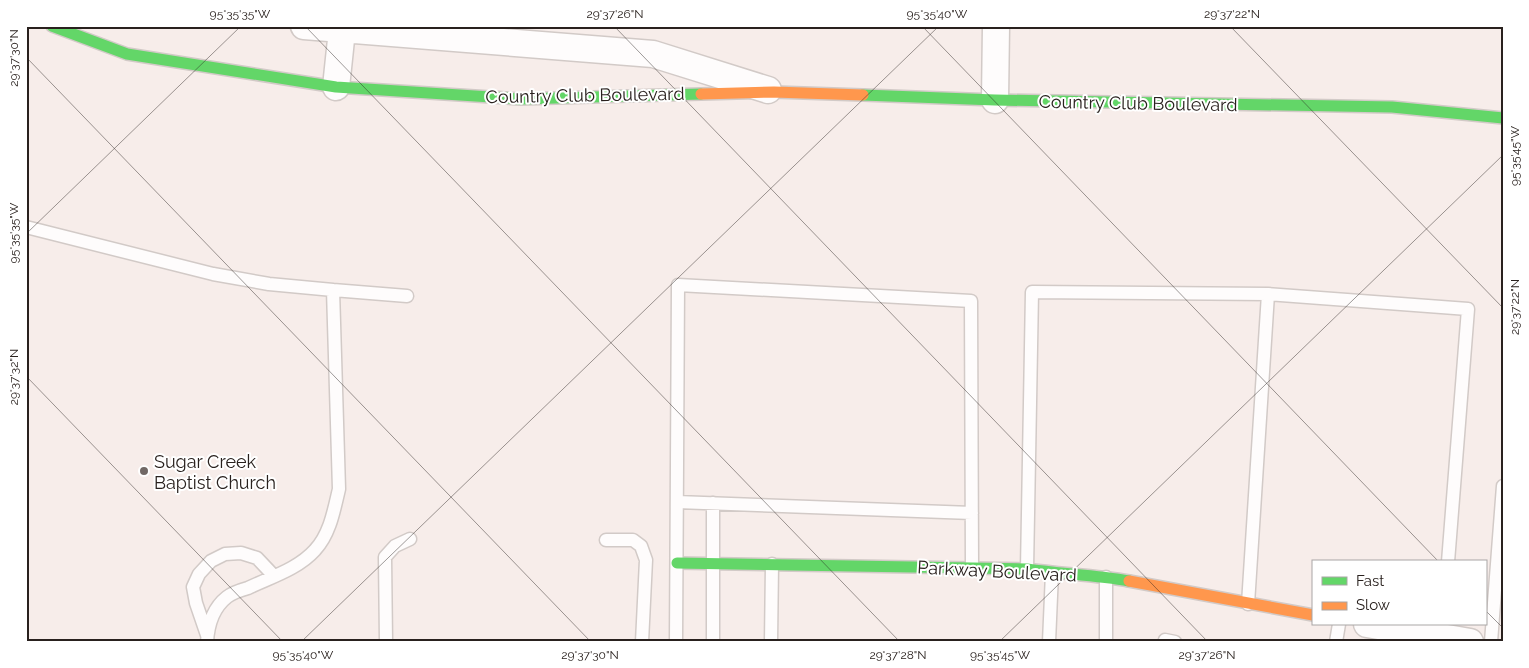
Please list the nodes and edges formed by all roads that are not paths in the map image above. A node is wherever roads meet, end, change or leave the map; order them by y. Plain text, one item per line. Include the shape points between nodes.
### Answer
1 (52, 26) edge
2 (304, 26) edge
3 (996, 26) edge
4 (342, 30) junction
5 (336, 87) junction
6 (774, 92) junction
7 (995, 100) junction
8 (1503, 118) edge
9 (26, 227) edge
10 (333, 290) junction
11 (1268, 294) junction
12 (407, 296) dead end
13 (1503, 486) edge
14 (677, 502) junction
15 (713, 503) junction
16 (972, 513) junction
17 (410, 539) dead end
18 (606, 540) dead end
19 (1448, 560) edge
20 (677, 562) junction
21 (713, 563) junction
22 (772, 564) junction
23 (972, 568) junction
24 (1027, 569) junction
25 (1052, 573) junction
26 (274, 576) junction
27 (1106, 577) junction
28 (1499, 580) edge
29 (1248, 604) junction
30 (1312, 615) edge
31 (1340, 626) edge
32 (1389, 626) edge
33 (1443, 631) edge
34 (207, 638) edge
35 (386, 642) edge
36 (642, 642) edge
37 (676, 642) edge
38 (714, 642) edge
39 (771, 642) edge
40 (1049, 642) edge
41 (1106, 642) edge
42 (1336, 642) edge
43 (1470, 642) edge
44 (1491, 642) edge

1 - 5 street, Country Club Boulevard via 127,54
2 - 4 street, Country Club Boulevard
3 - 7 street
4 - 5 street
4 - 6 street, Country Club Boulevard via 653,54
5 - 6 street, Country Club Boulevard via 520,99
6 - 7 street, Country Club Boulevard
7 - 8 street, Country Club Boulevard via 1392,107
9 - 10 lane via 213,274 269,284
10 - 12 lane
10 - 26 lane via 338,489 327,530 316,548 306,558
11 - 19 lane via 1468,309
11 - 24 lane via 1032,292
11 - 29 lane
13 - 28 lane
14 - 15 lane
14 - 16 lane via 678,285 971,301
14 - 20 lane
15 - 16 lane
15 - 21 lane
16 - 23 lane
17 - 35 lane via 395,546 385,557
18 - 36 lane via 633,540 641,546 646,560
20 - 21 street, Parkway Boulevard
20 - 37 lane
21 - 22 street, Parkway Boulevard
21 - 38 lane
22 - 23 street, Parkway Boulevard
22 - 39 lane
23 - 24 street, Parkway Boulevard
24 - 25 street, Parkway Boulevard
25 - 27 street, Parkway Boulevard
25 - 40 lane
26 - 34 lane via 228,596 211,617
26 - 34 lane via 257,558 241,553 226,554 211,561 193,587
27 - 29 street, Parkway Boulevard
27 - 41 lane
28 - 44 lane
29 - 30 street, Parkway Boulevard
31 - 42 lane
32 - 33 street
33 - 43 street

